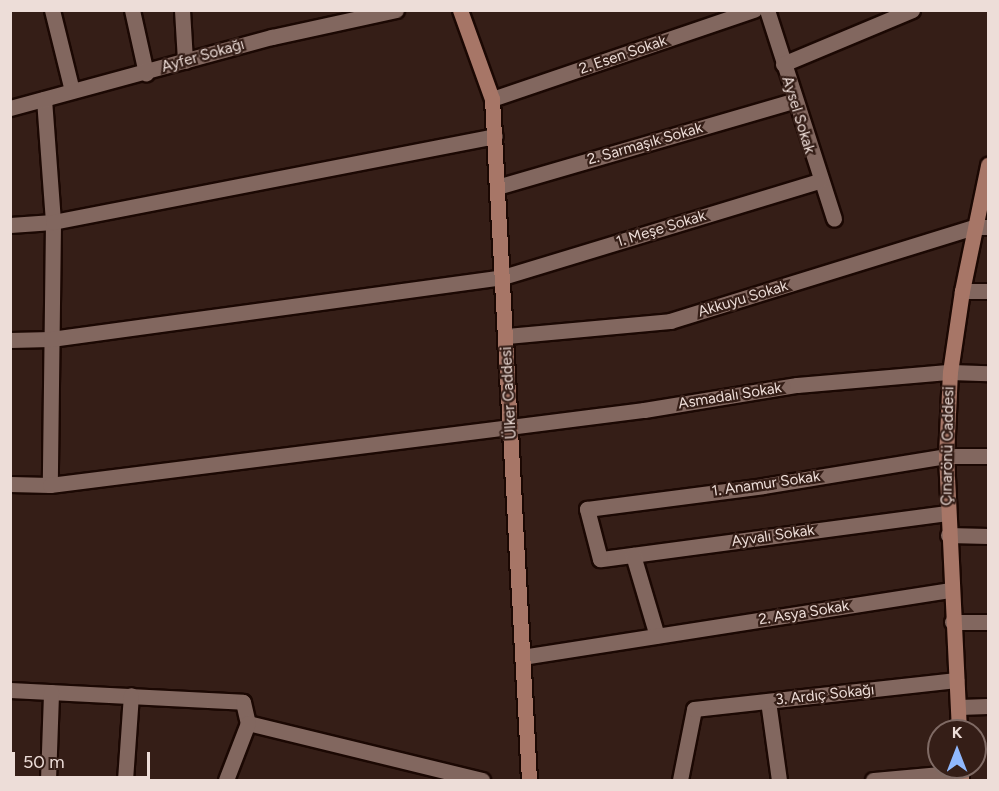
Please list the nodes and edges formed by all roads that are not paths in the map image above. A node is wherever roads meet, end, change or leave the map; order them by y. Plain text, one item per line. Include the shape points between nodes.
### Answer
1 (52, 10) edge
2 (132, 10) edge
3 (182, 10) edge
4 (396, 10) edge
5 (460, 10) edge
6 (754, 10) edge
7 (767, 10) edge
8 (912, 10) edge
9 (185, 61) junction
10 (783, 64) junction
11 (146, 73) junction
12 (72, 91) junction
13 (45, 99) junction
14 (492, 99) junction
15 (794, 101) junction
16 (10, 108) edge
17 (495, 136) junction
18 (988, 165) edge
19 (819, 181) junction
20 (497, 187) junction
21 (834, 219) dead end
22 (53, 222) junction
23 (10, 225) edge
24 (981, 227) edge
25 (503, 277) junction
26 (962, 291) junction
27 (988, 291) edge
28 (506, 336) junction
29 (51, 339) junction
30 (10, 340) edge
31 (950, 372) junction
32 (988, 373) edge
33 (510, 425) junction
34 (946, 456) junction
35 (988, 456) edge
36 (10, 484) edge
37 (50, 485) junction
38 (947, 513) junction
39 (948, 535) junction
40 (988, 536) edge
41 (633, 555) junction
42 (600, 559) joint
43 (951, 590) junction
44 (952, 622) junction
45 (988, 622) edge
46 (657, 636) junction
47 (522, 657) junction
48 (956, 680) junction
49 (10, 690) edge
50 (51, 692) junction
51 (131, 695) junction
52 (768, 701) junction
53 (988, 706) edge
54 (959, 707) junction
55 (960, 719) edge
56 (248, 723) junction
57 (434, 775) edge
58 (927, 776) edge
59 (48, 780) edge
60 (125, 780) edge
61 (226, 780) edge
62 (482, 780) edge
63 (529, 780) edge
64 (680, 780) edge
65 (779, 780) edge
66 (873, 780) edge

1 - 12 street
2 - 11 street
3 - 9 street
4 - 9 street, Ayfer Sokağı
5 - 14 main road, Ülker Caddesi
6 - 14 street, 2. Esen Sokak
7 - 10 street, Aysel Sokak
8 - 10 street
9 - 11 street, Ayfer Sokağı
10 - 15 street, Aysel Sokak
11 - 12 street, Ayfer Sokağı
12 - 13 street, Ayfer Sokağı
13 - 16 street, Ayfer Sokağı
13 - 22 street
14 - 17 main road, Ülker Caddesi
15 - 19 street, Aysel Sokak
15 - 20 street, 2. Sarmaşık Sokak
17 - 20 main road, Ülker Caddesi
17 - 22 street
18 - 24 main road, Çınarönü Caddesi
19 - 21 street, Aysel Sokak
19 - 25 street, 1. Meşe Sokak
20 - 25 main road, Ülker Caddesi
22 - 23 street
22 - 29 street
24 - 26 main road, Çınarönü Caddesi
24 - 28 street, Akkuyu Sokak via 670,321
25 - 28 main road, Ülker Caddesi
25 - 29 street, 1. Meşe Sokak
26 - 27 street
26 - 31 main road, Çınarönü Caddesi
28 - 33 main road, Ülker Caddesi
29 - 30 street, 1. Meşe Sokak
29 - 37 street
31 - 32 street, Asmadalı Sokak
31 - 33 street, Asmadalı Sokak via 797,385 644,410
31 - 34 main road, Çınarönü Caddesi
33 - 37 street, Asmadalı Sokak
33 - 47 main road, Ülker Caddesi
34 - 35 street, 1. Anamur Sokak
34 - 38 main road, Çınarönü Caddesi
34 - 42 street, 1. Anamur Sokak via 587,509
36 - 37 street, Asmadalı Sokak
38 - 39 main road, Çınarönü Caddesi
38 - 41 street, Ayvalı Sokak
39 - 40 street
39 - 43 main road, Çınarönü Caddesi
41 - 42 street, Ayvalı Sokak
41 - 46 street
43 - 44 main road, Çınarönü Caddesi
43 - 46 street, 2. Asya Sokak
44 - 45 street
44 - 48 main road, Çınarönü Caddesi
46 - 47 street, 2. Asya Sokak
47 - 63 main road, Ülker Caddesi
48 - 52 street, 3. Ardıç Sokağı
48 - 54 main road, Çınarönü Caddesi
49 - 50 street
50 - 51 street
50 - 59 street
51 - 56 street via 243,702
51 - 60 street
52 - 64 street, 3. Ardıç Sokağı via 694,710
52 - 65 street
53 - 54 street
54 - 55 main road, Çınarönü Caddesi
56 - 57 street
56 - 61 street
57 - 62 street
58 - 66 street

